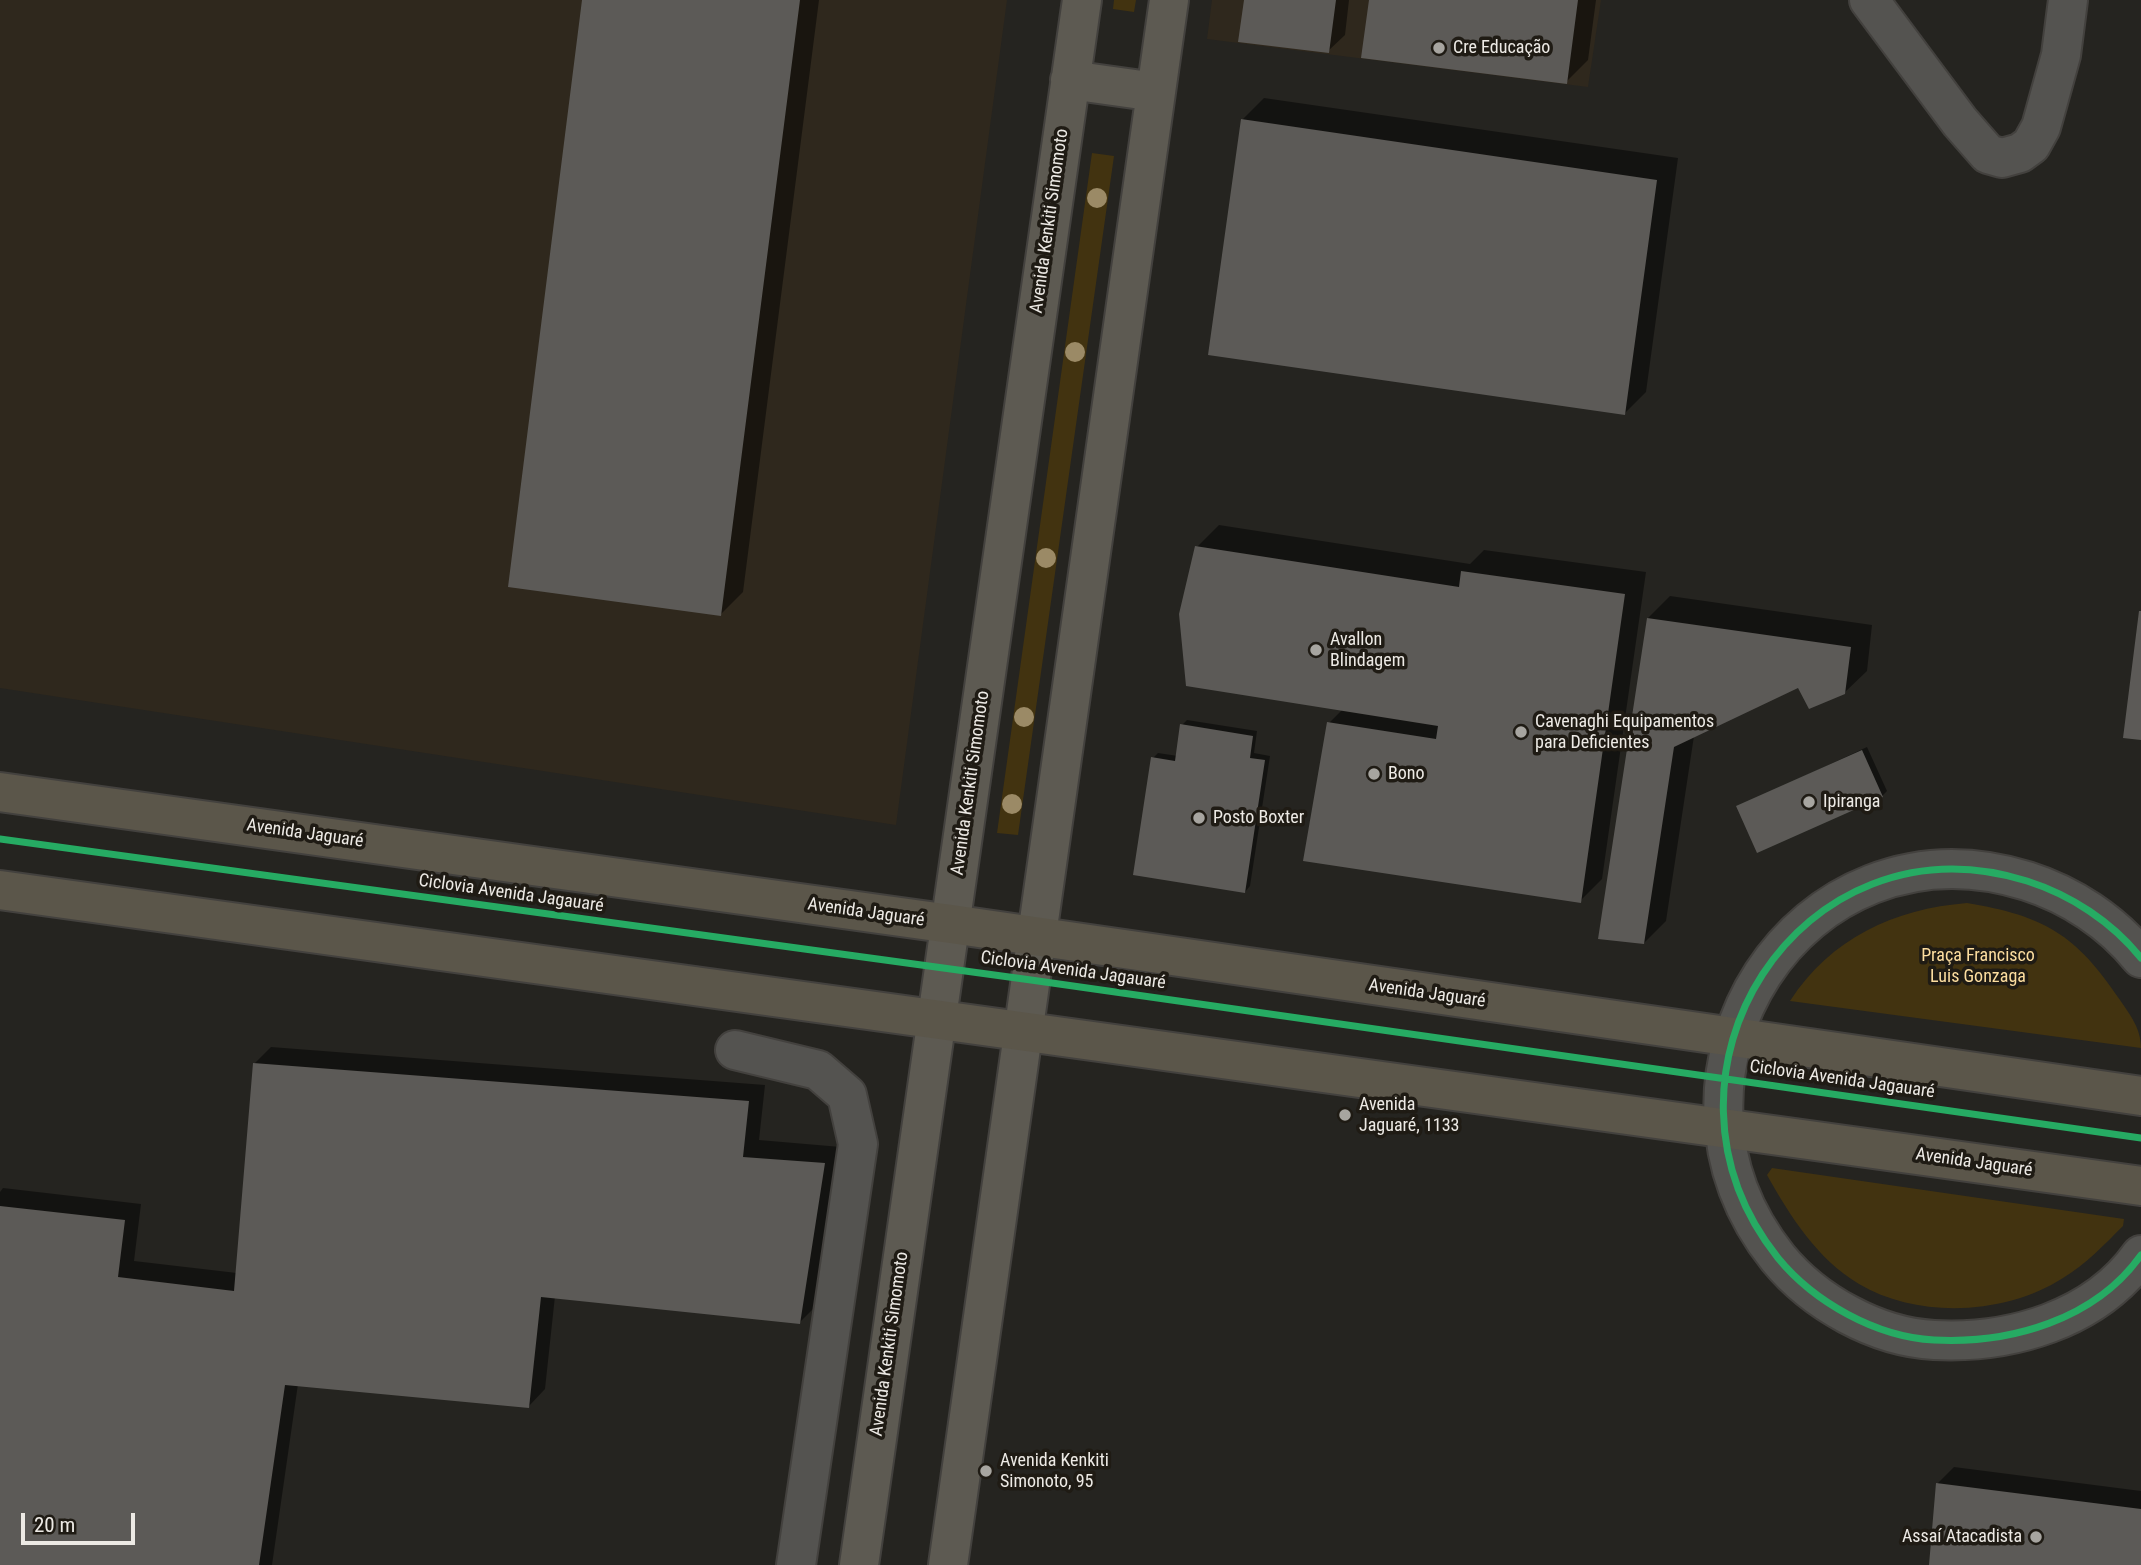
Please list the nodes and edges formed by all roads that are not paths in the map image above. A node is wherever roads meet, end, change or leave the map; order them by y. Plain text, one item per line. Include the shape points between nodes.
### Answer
1 (1082, 0) edge
2 (1169, 0) edge
3 (1869, 0) edge
4 (2068, 0) edge
5 (1070, 80) junction
6 (1156, 92) junction
7 (0, 792) edge
8 (0, 890) edge
9 (951, 924) junction
10 (1036, 938) junction
11 (2141, 958) edge
12 (937, 1017) junction
13 (1023, 1030) junction
14 (1732, 1037) junction
15 (735, 1050) dead end
16 (2141, 1096) edge
17 (1724, 1128) junction
18 (2141, 1186) edge
19 (2141, 1255) edge
20 (796, 1565) edge
21 (859, 1565) edge
22 (948, 1565) edge

1 - 5 main road, Avenida Kenkiti Simomoto
2 - 6 main road
3 - 4 street via 1960,122 1988,154 2002,158 2031,145 2041,127 2061,55
5 - 6 main road
5 - 9 main road, Avenida Kenkiti Simomoto
6 - 10 main road
7 - 9 highway, Avenida Jaguaré
8 - 12 highway, Avenida Jaguaré
9 - 10 highway, Avenida Jaguaré
9 - 12 main road, Avenida Kenkiti Simomoto
10 - 13 main road
10 - 14 highway, Avenida Jaguaré
11 - 14 street via 2112,927 2080,904 2008,875 1969,870 1892,878 1823,911 1793,936 1747,998
12 - 13 highway, Avenida Jaguaré
12 - 21 main road, Avenida Kenkiti Simomoto
13 - 17 highway, Avenida Jaguaré
13 - 22 main road
14 - 16 highway, Avenida Jaguaré
14 - 17 street via 1723,1079
15 - 20 street via 818,1070 847,1095 858,1144
17 - 18 highway, Avenida Jaguaré
17 - 19 street via 1730,1168 1744,1205 1788,1270 1829,1302 1888,1331 1926,1340 1965,1342 2042,1326 2077,1310

